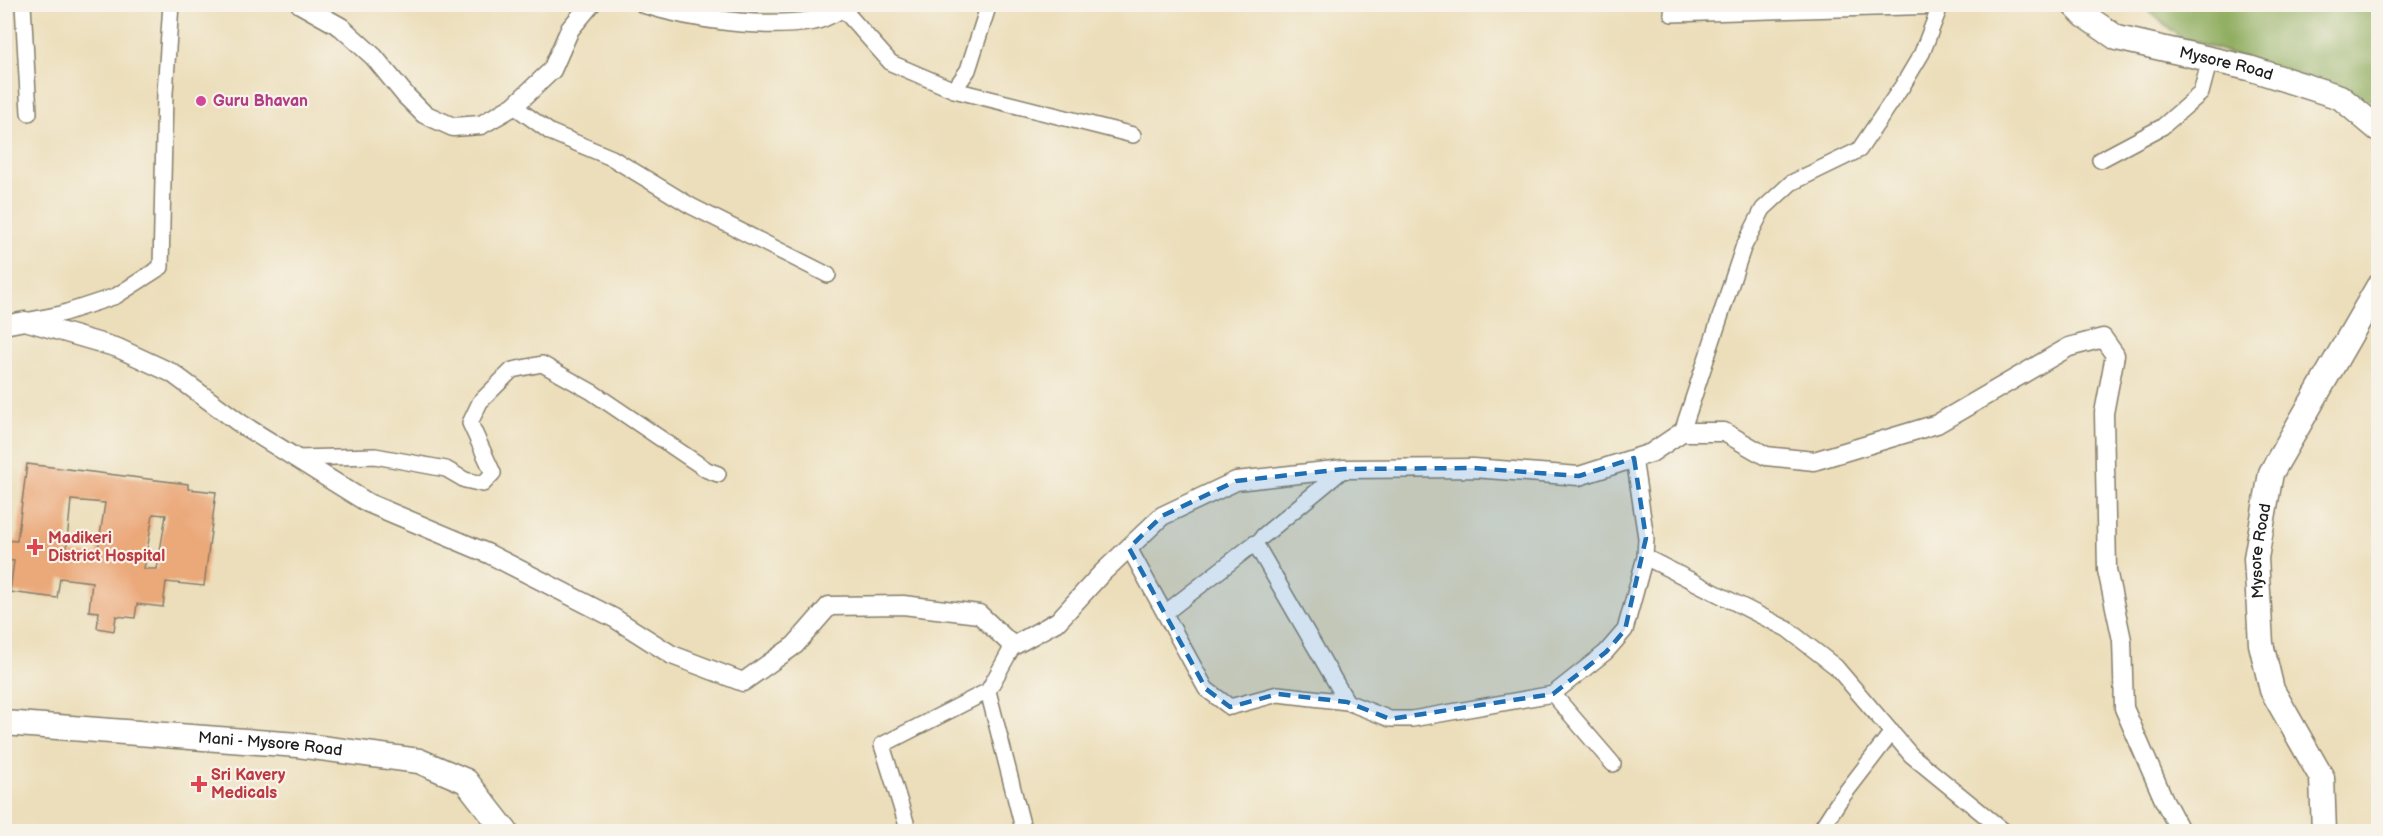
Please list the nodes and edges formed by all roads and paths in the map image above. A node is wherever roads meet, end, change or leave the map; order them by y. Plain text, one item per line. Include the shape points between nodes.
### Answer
1 (23, 4) edge
2 (171, 4) edge
3 (300, 4) edge
4 (591, 4) edge
5 (644, 4) edge
6 (989, 4) edge
7 (1673, 4) edge
8 (2073, 4) edge
9 (1940, 5) edge
10 (846, 6) edge
11 (2211, 59) junction
12 (954, 90) junction
13 (514, 106) junction
14 (29, 112) dead end
15 (2379, 129) edge
16 (1133, 135) dead end
17 (2100, 160) dead end
18 (828, 275) dead end
19 (2379, 287) edge
20 (25, 321) junction
21 (4, 325) edge
22 (1682, 432) junction
23 (297, 458) junction
24 (1634, 459) junction
25 (1344, 469) junction
26 (718, 474) dead end
27 (1263, 536) dead end
28 (1129, 548) junction
29 (1645, 557) junction
30 (1165, 613) junction
31 (1013, 646) junction
32 (988, 691) junction
33 (1553, 694) junction
34 (1347, 702) junction
35 (4, 723) edge
36 (1892, 732) junction
37 (1613, 764) dead end
38 (506, 831) edge
39 (909, 831) edge
40 (1024, 831) edge
41 (1819, 831) edge
42 (2005, 831) edge
43 (2181, 831) edge
44 (2324, 831) edge

1 - 14 street
2 - 20 street via 161,267 116,296
3 - 13 street via 341,27 374,57 424,114 453,128 481,125
4 - 13 street via 570,29 552,70
5 - 10 street via 677,14 750,24 814,21
6 - 12 street via 968,70
7 - 9 street via 1672,14
8 - 11 highway, Mysore Road via 2117,38
9 - 22 street via 1917,61 1858,150 1791,183 1763,209 1743,248
10 - 12 street via 891,63
11 - 15 highway, Mysore Road via 2340,97
11 - 17 street via 2201,93 2162,127
12 - 16 street
13 - 18 street via 550,132 612,158 691,207
19 - 44 highway, Mysore Road via 2271,473 2256,558 2261,644 2272,690 2322,778
20 - 21 street
20 - 23 street via 118,348 172,373 241,424
22 - 24 street via 1651,453
22 - 43 street via 1724,432 1766,456 1814,461 1936,424 2068,347 2103,338 2115,355 2104,413 2107,570 2122,640 2124,708
23 - 26 street via 375,456 446,469 465,480 483,484 493,473 470,423 480,402 512,370 542,364
23 - 31 street via 368,503 499,559 614,618 672,655 743,682 795,645 829,606 903,605 979,614
24 - 25 street via 1579,476 1473,468
24 - 29 street via 1646,538
25 - 27 street
25 - 28 street via 1236,481 1162,516
28 - 30 street
28 - 31 street via 1058,621
29 - 33 street via 1625,630 1606,652
29 - 36 street via 1787,629 1836,667
30 - 34 street via 1206,689 1230,707 1278,694
30 - 34 street via 1255,543
31 - 32 street
32 - 39 street via 882,745
32 - 40 street
33 - 34 street via 1412,719 1390,719
33 - 37 street
35 - 38 highway, Mani - Mysore Road via 298,746 419,761 466,781
36 - 41 street
36 - 42 street via 1911,754

